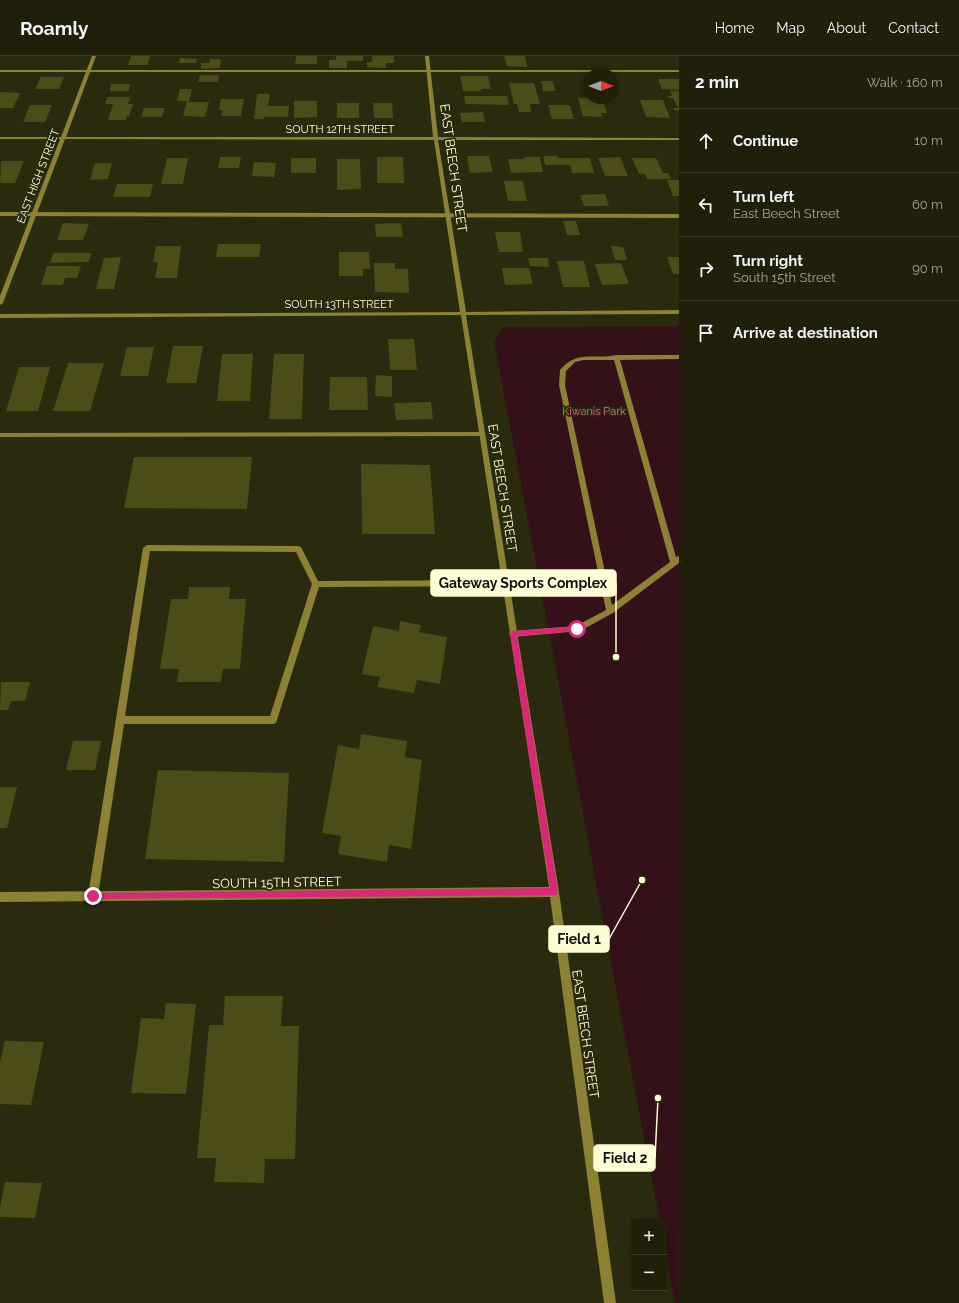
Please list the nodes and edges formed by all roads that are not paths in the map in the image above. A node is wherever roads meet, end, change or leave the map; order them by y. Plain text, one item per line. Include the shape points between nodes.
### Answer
1 (94, 56) edge
2 (427, 56) edge
3 (0, 71) edge
4 (88, 71) junction
5 (429, 71) junction
6 (679, 71) edge
7 (0, 138) edge
8 (63, 138) junction
9 (436, 138) junction
10 (679, 139) edge
11 (0, 214) edge
12 (34, 214) junction
13 (448, 215) junction
14 (679, 216) edge
15 (0, 303) edge
16 (679, 312) edge
17 (463, 313) junction
18 (0, 316) edge
19 (616, 357) junction
20 (679, 357) edge
21 (482, 434) junction
22 (0, 435) edge
23 (676, 561) edge
24 (506, 583) junction
25 (316, 584) junction
26 (610, 610) junction
27 (513, 634) junction
28 (120, 720) junction
29 (554, 892) junction
30 (93, 896) junction
31 (0, 897) edge
32 (610, 1303) edge

1 - 4 street, EAST HIGH STREET
2 - 5 street, EAST BEECH STREET
3 - 4 street
4 - 5 street
4 - 8 street, EAST HIGH STREET
5 - 6 street
5 - 9 street, EAST BEECH STREET
7 - 8 street, SOUTH 12TH STREET
8 - 9 street, SOUTH 12TH STREET
8 - 12 street, EAST HIGH STREET
9 - 10 street, SOUTH 12TH STREET
9 - 13 street, EAST BEECH STREET
11 - 12 street
12 - 13 street
12 - 15 street, EAST HIGH STREET
13 - 14 street
13 - 17 street, EAST BEECH STREET
16 - 17 street, SOUTH 13TH STREET
17 - 18 street, SOUTH 13TH STREET
17 - 21 street, EAST BEECH STREET
19 - 20 street
19 - 23 street
19 - 26 street via 583,358 573,361 563,370 562,385
21 - 22 street
21 - 24 street, EAST BEECH STREET
23 - 26 street
24 - 25 street
24 - 27 street, EAST BEECH STREET
25 - 28 street via 273,720
25 - 28 street via 298,549 147,548
26 - 27 street via 577,629
27 - 29 street, EAST BEECH STREET
28 - 30 street
29 - 30 street, SOUTH 15TH STREET
29 - 32 street, EAST BEECH STREET
30 - 31 street, SOUTH 15TH STREET

